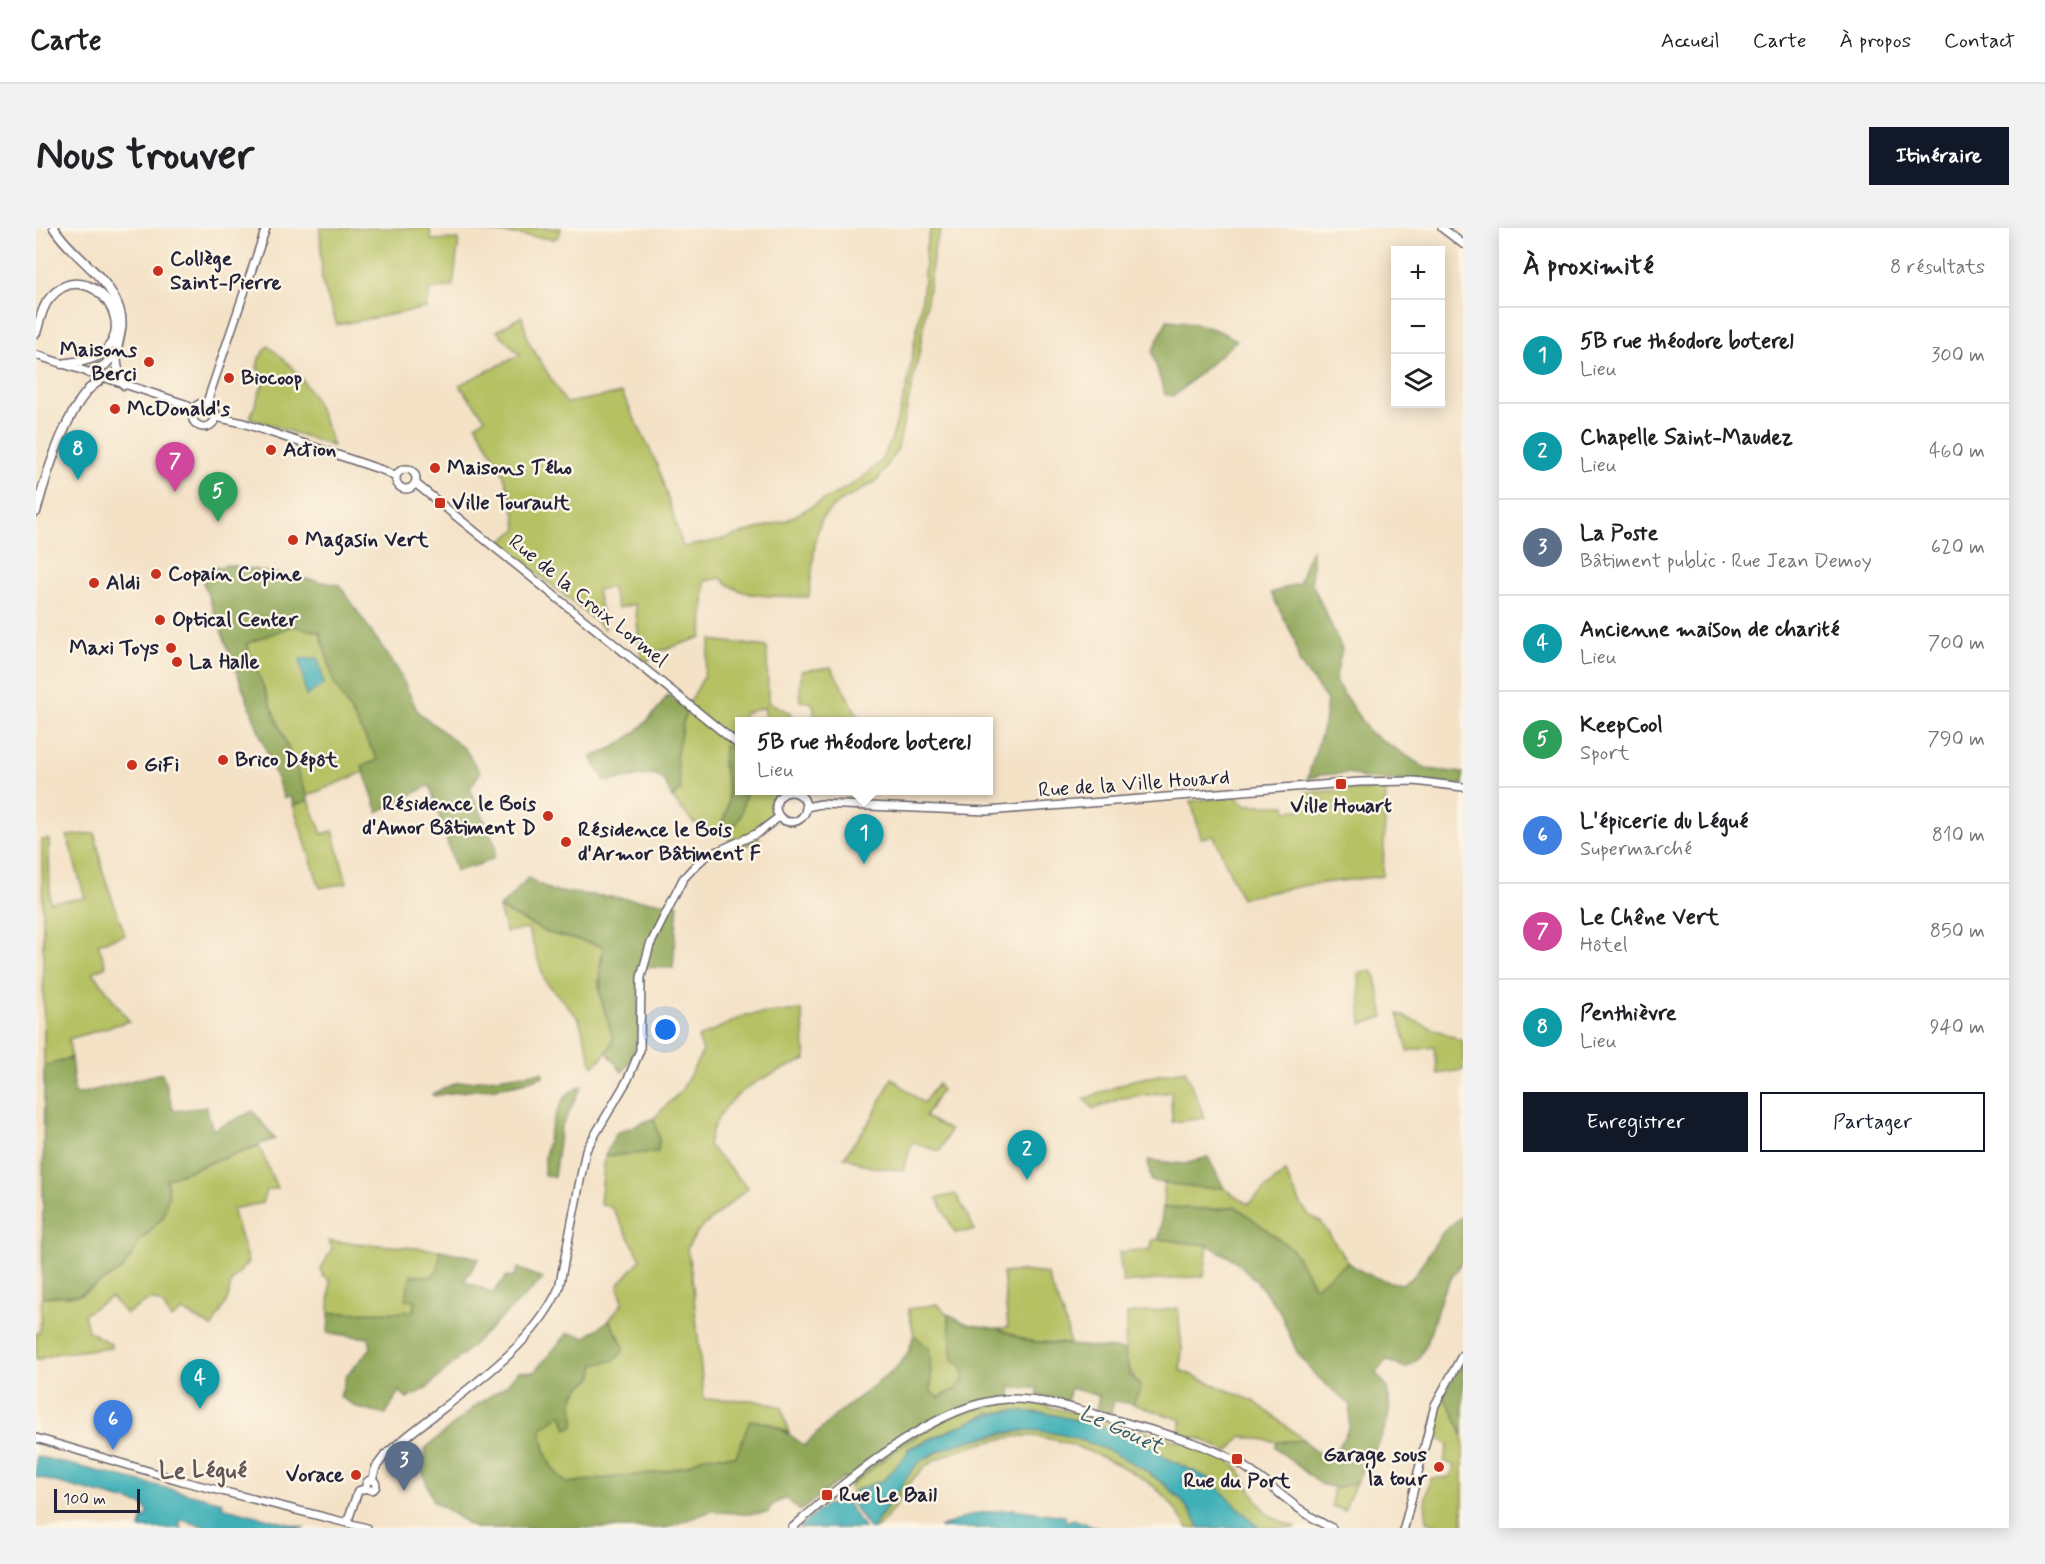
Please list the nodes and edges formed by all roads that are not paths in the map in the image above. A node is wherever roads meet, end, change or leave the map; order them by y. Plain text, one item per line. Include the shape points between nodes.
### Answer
1 (54, 228) edge
2 (266, 228) edge
3 (1442, 228) edge
4 (1463, 244) edge
5 (36, 333) edge
6 (36, 355) edge
7 (114, 355) junction
8 (58, 362) junction
9 (89, 373) junction
10 (103, 378) junction
11 (124, 385) junction
12 (207, 402) junction
13 (192, 410) junction
14 (216, 417) junction
15 (395, 477) junction
16 (415, 483) junction
17 (36, 512) edge
18 (735, 742) edge
19 (1463, 787) edge
20 (779, 795) edge
21 (800, 795) edge
22 (806, 807) junction
23 (779, 817) junction
24 (1463, 1354) edge
25 (36, 1438) edge
26 (347, 1522) junction
27 (367, 1528) edge
28 (792, 1528) edge
29 (1332, 1528) edge
30 (1404, 1528) edge

1 - 7 highway via 113,294 121,322
2 - 12 street
3 - 4 street
5 - 8 highway via 48,301 64,288 88,286 106,297 116,321 110,342 89,359
6 - 8 street
7 - 9 highway
7 - 11 highway
8 - 9 street
9 - 10 street
10 - 11 street
10 - 17 highway via 85,394 60,441
11 - 13 street via 185,404
12 - 13 street
12 - 14 street via 213,406
13 - 14 street via 192,418 200,426 210,426
14 - 15 street
15 - 16 street via 398,487 404,489
15 - 16 street via 407,469 415,474
16 - 18 street, Rue de la Croix Lormel
19 - 22 street, Rue de la Ville Houard via 1414,781 1359,782 987,811 821,804
20 - 23 street via 776,807
21 - 22 street
22 - 23 street via 804,816 796,822
23 - 26 street via 759,833 705,857 694,867 683,879 650,945 641,977 640,1050 628,1079 586,1150 559,1288 530,1331 506,1356 385,1455 367,1488 358,1491
24 - 30 street via 1435,1406
25 - 26 street via 197,1485
26 - 27 street
28 - 29 street via 931,1422 960,1409 1006,1399 1070,1407 1195,1443 1235,1461 1307,1516

